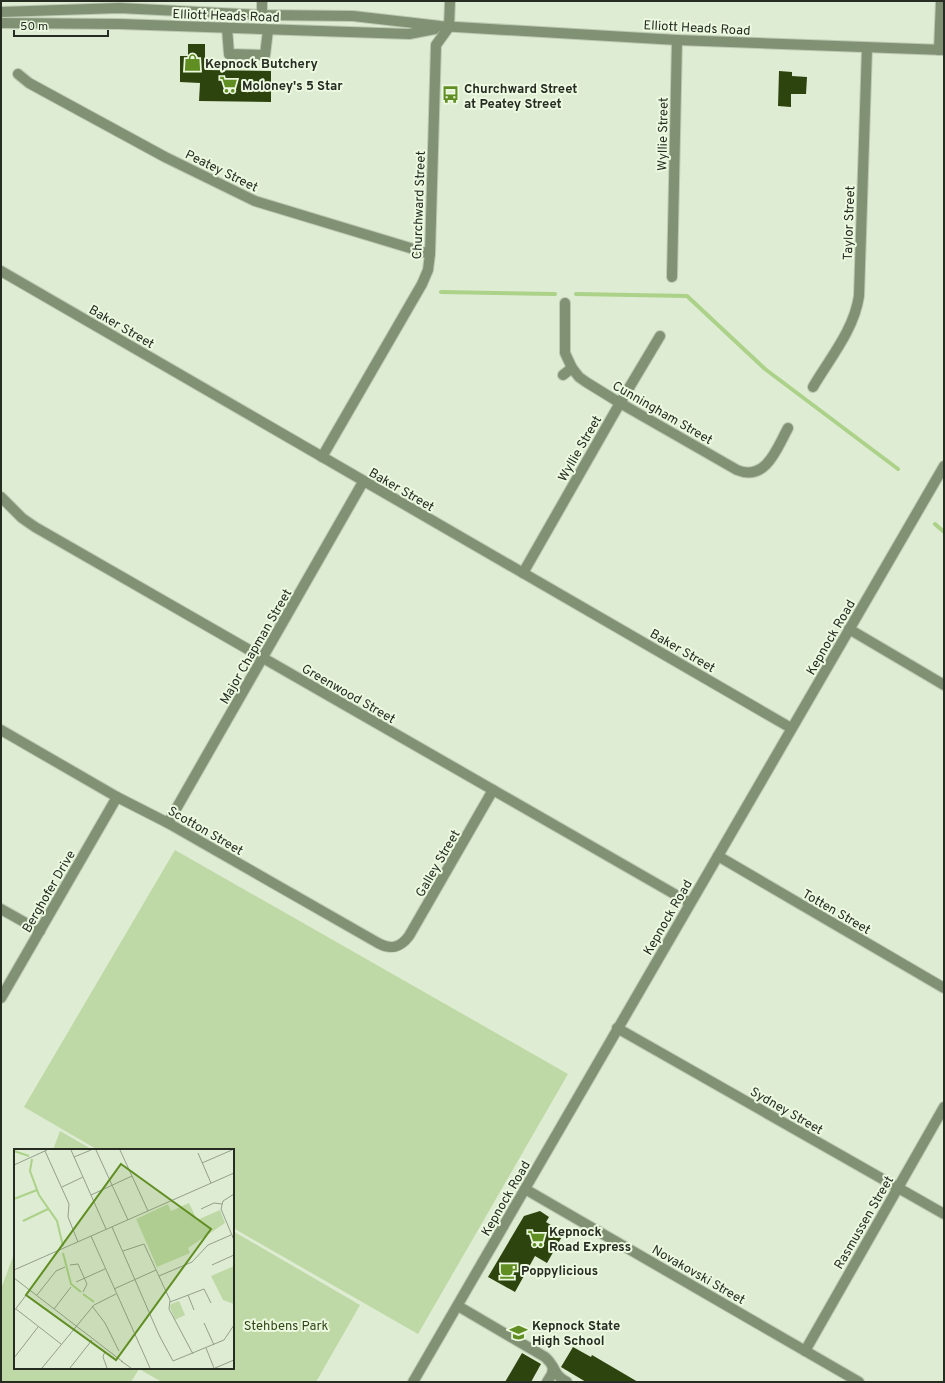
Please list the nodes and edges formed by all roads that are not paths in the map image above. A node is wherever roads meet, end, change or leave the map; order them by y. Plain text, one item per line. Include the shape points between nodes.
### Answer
1 (262, 1) edge
2 (450, 1) edge
3 (941, 1) edge
4 (118, 4) edge
5 (1, 12) edge
6 (262, 15) junction
7 (1, 22) edge
8 (120, 24) junction
9 (449, 27) junction
10 (227, 28) junction
11 (268, 30) junction
12 (677, 40) junction
13 (867, 48) junction
14 (942, 50) edge
15 (18, 74) dead end
16 (430, 254) junction
17 (1, 272) edge
18 (672, 277) dead end
19 (565, 303) dead end
20 (660, 336) dead end
21 (572, 368) junction
22 (563, 375) dead end
23 (813, 387) dead end
24 (620, 403) junction
25 (788, 428) dead end
26 (322, 457) junction
27 (944, 466) edge
28 (363, 482) junction
29 (1, 497) edge
30 (523, 573) junction
31 (850, 629) junction
32 (262, 658) junction
33 (944, 685) edge
34 (791, 728) junction
35 (1, 730) edge
36 (493, 790) junction
37 (117, 797) junction
38 (168, 823) junction
39 (718, 856) junction
40 (690, 903) junction
41 (1, 909) edge
42 (40, 931) junction
43 (399, 946) joint
44 (944, 988) edge
45 (1, 998) edge
46 (617, 1028) junction
47 (944, 1107) edge
48 (898, 1188) junction
49 (525, 1189) junction
50 (944, 1214) edge
51 (458, 1306) junction
52 (805, 1351) junction
53 (553, 1367) junction
54 (413, 1382) edge
55 (547, 1382) edge
56 (567, 1382) edge
57 (859, 1382) edge

1 - 6 street
2 - 9 street
3 - 14 street
4 - 5 street, Elliott Heads Road
4 - 6 street, Elliott Heads Road
4 - 8 street
6 - 9 street, Elliott Heads Road via 354,16
7 - 8 street, Elliott Heads Road
8 - 10 street, Elliott Heads Road
9 - 11 street, Elliott Heads Road via 409,34
9 - 12 street, Elliott Heads Road
9 - 16 street, Churchward Street via 436,45
10 - 11 street, Elliott Heads Road
10 - 11 street via 229,54 265,55
12 - 13 street, Elliott Heads Road
12 - 18 street, Wyllie Street
13 - 14 street, Elliott Heads Road
13 - 23 street, Taylor Street via 857,310 851,325
15 - 16 street, Peatey Street via 40,89 138,142 255,201
16 - 26 street, Churchward Street via 428,270 422,284
17 - 26 street, Baker Street
19 - 21 street, Cunningham Street via 565,353
20 - 24 street, Wyllie Street
21 - 22 street
21 - 24 street, Cunningham Street via 586,382
24 - 25 street, Cunningham Street via 737,470 758,476
24 - 30 street, Wyllie Street
26 - 28 street, Baker Street
27 - 31 street, Kepnock Road
28 - 30 street, Baker Street
28 - 32 street, Major Chapman Street
29 - 32 street, Greenwood Street via 35,527
30 - 34 street, Baker Street
31 - 33 street
31 - 34 street, Kepnock Road
32 - 36 street, Greenwood Street
32 - 38 street, Major Chapman Street
34 - 39 street, Kepnock Road
35 - 37 street, Scotton Street
36 - 40 street, Greenwood Street
36 - 43 street, Galley Street via 409,936
37 - 38 street, Scotton Street
37 - 42 street, Berghofer Drive
38 - 43 street, Scotton Street via 378,943 391,947
39 - 40 street, Kepnock Road
39 - 44 street, Totten Street
40 - 46 street, Kepnock Road
41 - 42 street
42 - 45 street, Berghofer Drive
46 - 48 street, Sydney Street
46 - 49 street, Kepnock Road
47 - 48 street, Rasmussen Street
48 - 50 street, Sydney Street
48 - 52 street, Rasmussen Street
49 - 51 street, Kepnock Road
49 - 52 street, Novakovski Street
51 - 53 street via 546,1357
51 - 54 street, Kepnock Road
52 - 57 street, Novakovski Street
53 - 55 street
53 - 56 street via 558,1376

